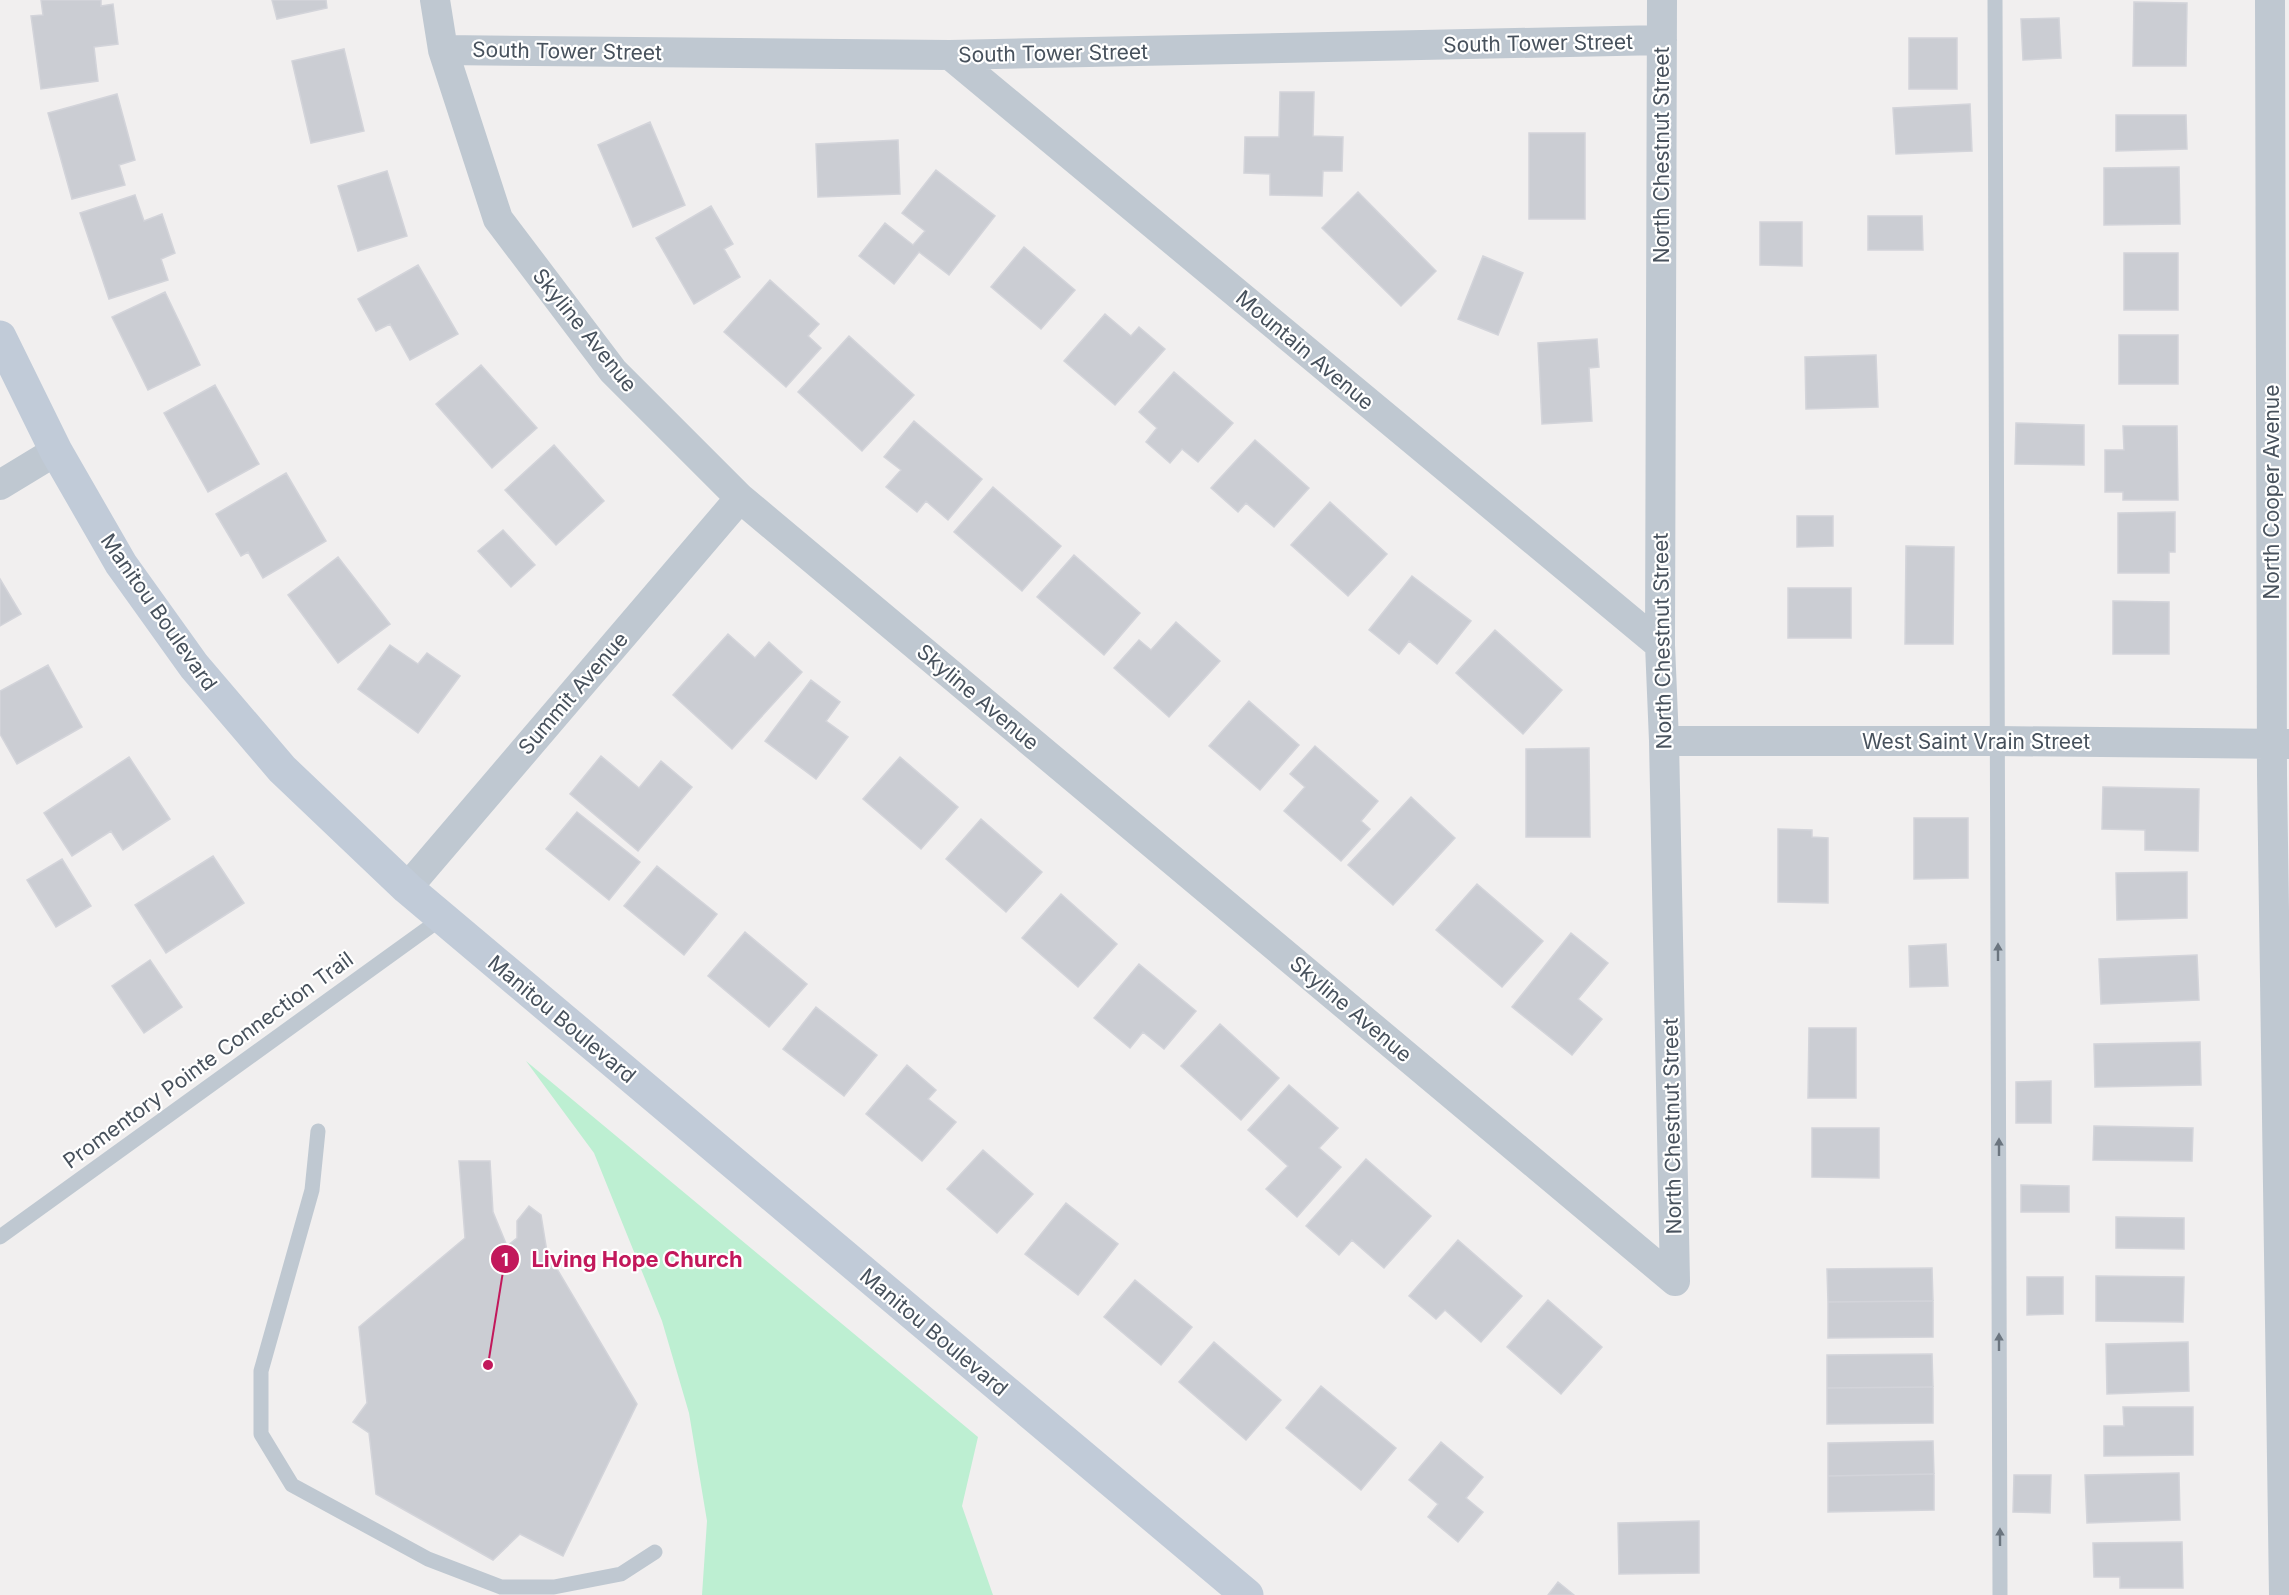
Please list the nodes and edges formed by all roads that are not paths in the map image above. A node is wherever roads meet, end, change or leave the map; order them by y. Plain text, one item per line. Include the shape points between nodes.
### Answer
1 (435, 0) edge
2 (1662, 0) edge
3 (1995, 0) edge
4 (2270, 0) edge
5 (1662, 40) junction
6 (443, 50) junction
7 (950, 55) junction
8 (0, 337) edge
9 (56, 451) junction
10 (2280, 468) edge
11 (0, 485) edge
12 (740, 498) junction
13 (1660, 645) junction
14 (1664, 741) junction
15 (1997, 741) junction
16 (2280, 744) edge
17 (406, 888) junction
18 (442, 918) junction
19 (318, 1131) dead end
20 (0, 1237) edge
21 (1675, 1281) joint
22 (655, 1552) dead end
23 (1247, 1595) edge
24 (2000, 1595) edge
25 (2284, 1595) edge

1 - 6 street, Skyline Avenue
2 - 5 street, North Chestnut Street
3 - 15 lane
4 - 10 street, North Cooper Avenue
5 - 7 street, South Tower Street
5 - 13 street, North Chestnut Street
6 - 7 street, South Tower Street
6 - 12 street, Skyline Avenue via 498,219 613,372
7 - 13 street, Mountain Avenue
8 - 9 street, Manitou Boulevard
9 - 11 street
9 - 17 street, Manitou Boulevard via 121,564 194,666 282,769
10 - 16 street, North Cooper Avenue
12 - 17 street, Summit Avenue
12 - 21 street, Skyline Avenue
13 - 14 street, North Chestnut Street
14 - 15 street, West Saint Vrain Street
14 - 21 street, North Chestnut Street
15 - 16 street, West Saint Vrain Street
24 -> 15 lane
16 - 25 street, North Cooper Avenue
17 - 18 street, Manitou Boulevard
18 - 20 lane, Promentory Pointe Connection Trail
18 - 23 street, Manitou Boulevard
19 - 22 lane via 312,1190 261,1371 261,1434 292,1485 428,1559 501,1587 554,1587 621,1574

